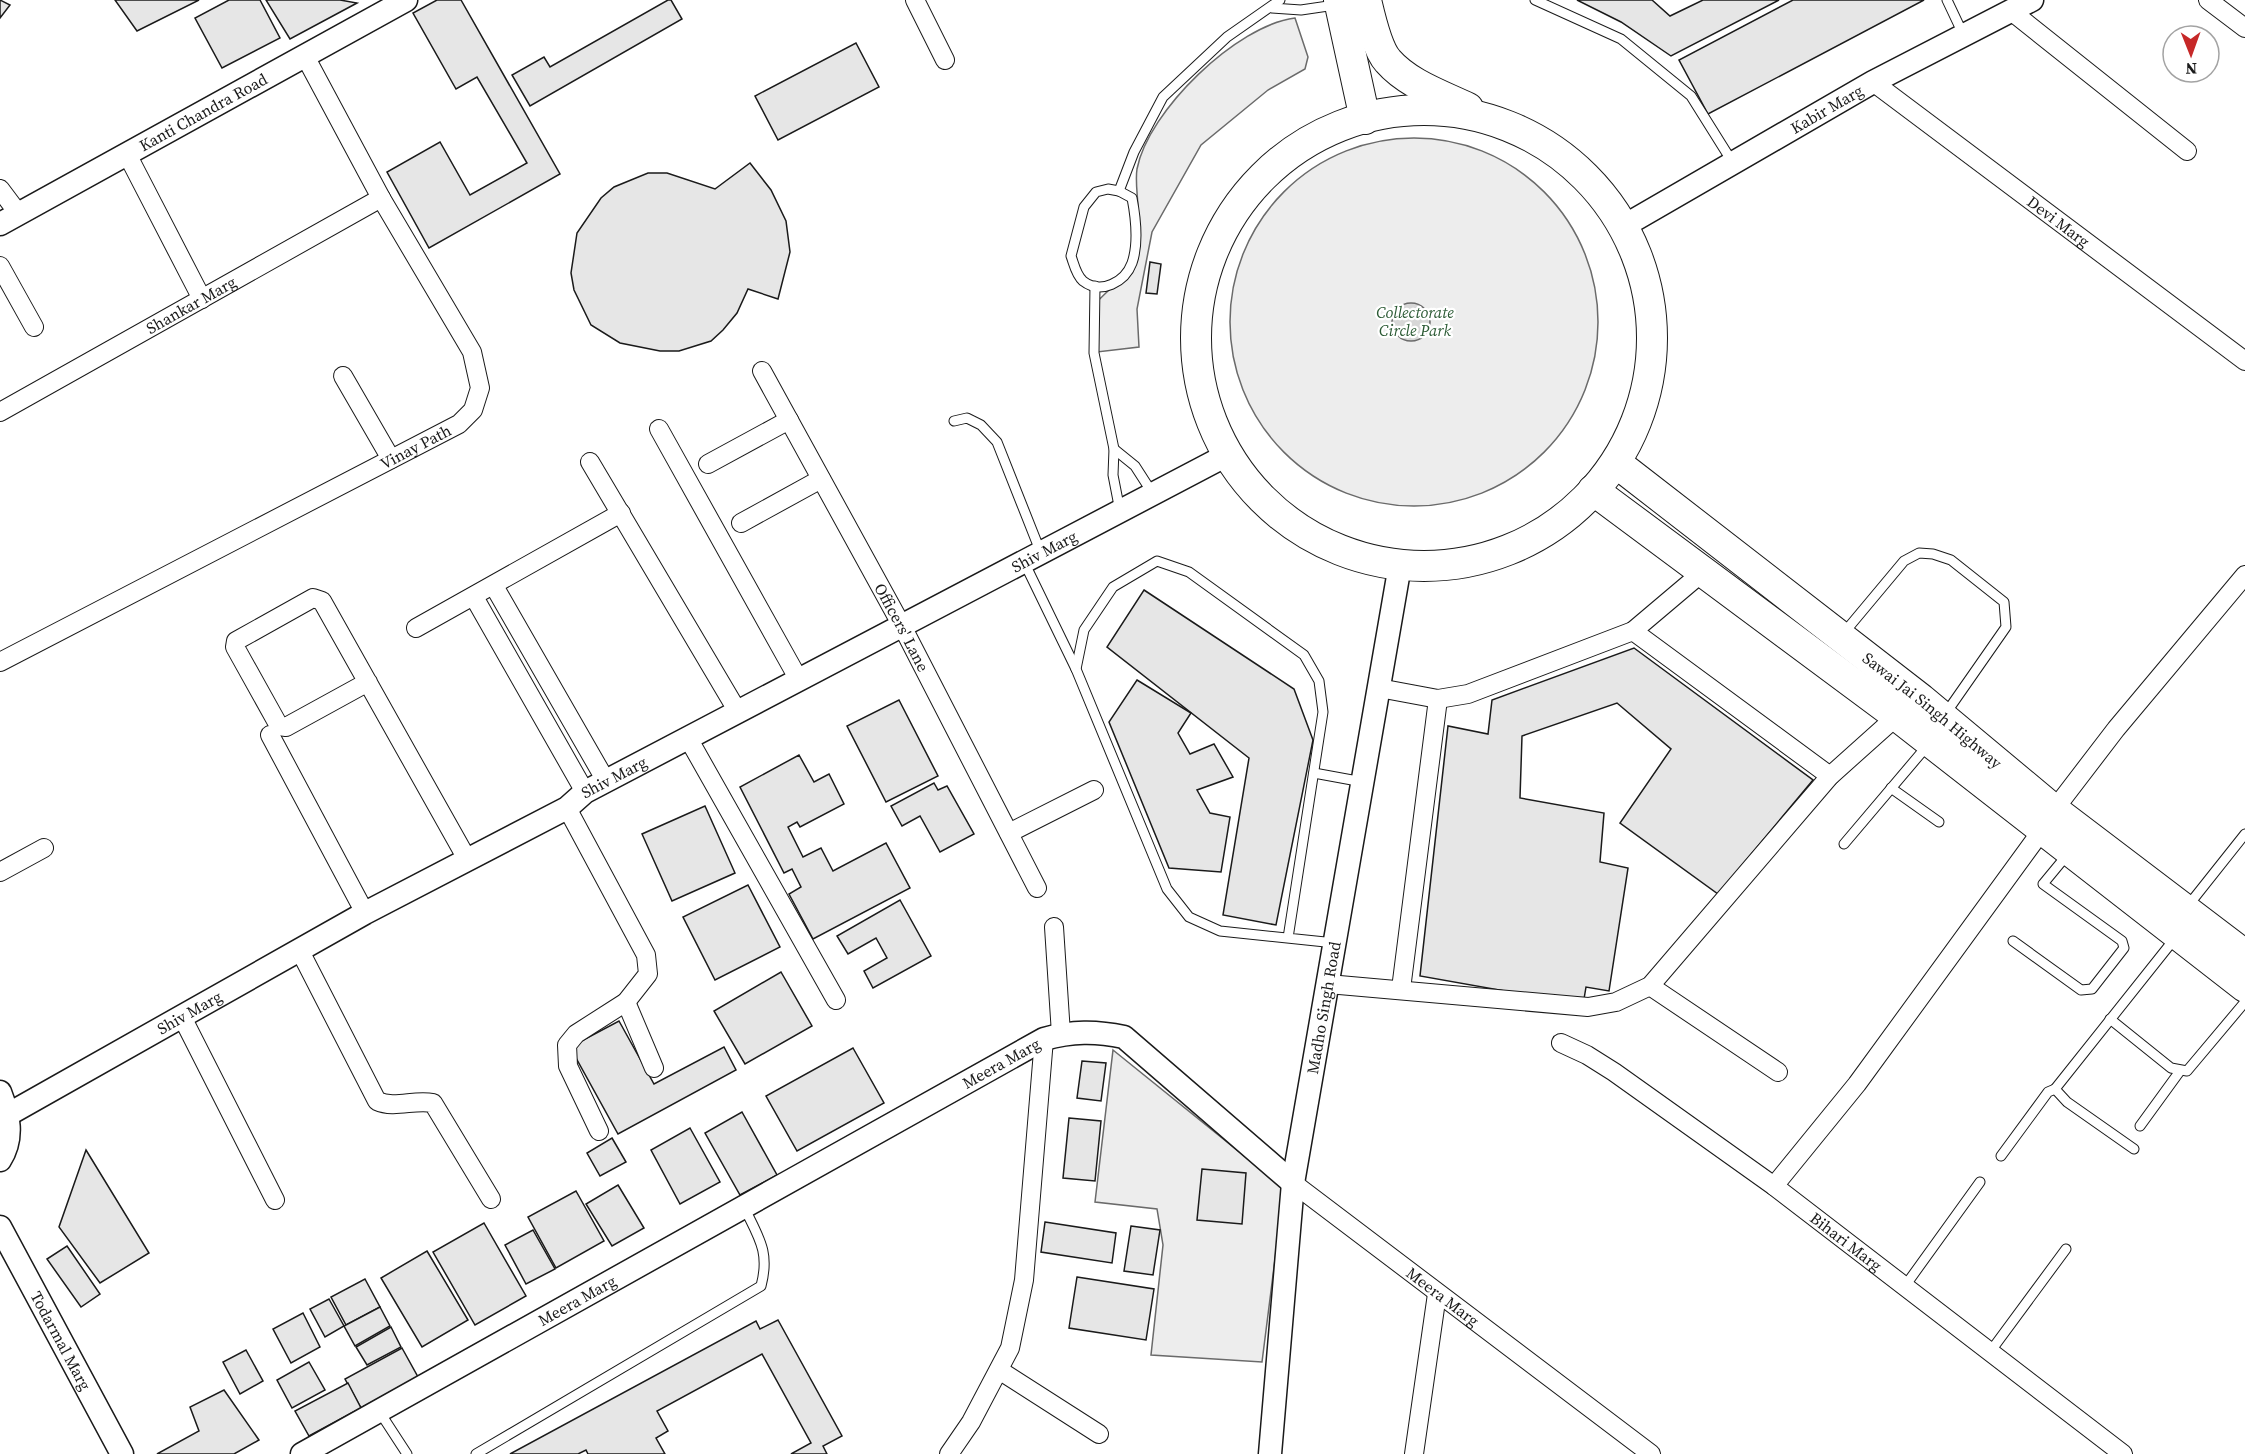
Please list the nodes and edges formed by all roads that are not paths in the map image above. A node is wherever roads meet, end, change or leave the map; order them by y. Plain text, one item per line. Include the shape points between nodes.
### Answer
1 (915, 0) edge
2 (1280, 0) edge
3 (1535, 0) edge
4 (1947, 0) edge
5 (2032, 0) edge
6 (2208, 0) edge
7 (1348, 1) edge
8 (397, 2) edge
9 (1272, 8) junction
10 (2011, 11) junction
11 (2245, 28) edge
12 (1964, 36) junction
13 (306, 58) junction
14 (945, 60) dead end
15 (1873, 82) junction
16 (1365, 119) junction
17 (1499, 123) junction
18 (2187, 151) dead end
19 (127, 154) junction
20 (1733, 163) junction
21 (0, 189) edge
22 (1119, 190) junction
23 (381, 198) junction
24 (9, 219) edge
25 (1624, 226) junction
26 (0, 266) edge
27 (1095, 286) junction
28 (202, 299) junction
29 (34, 327) dead end
30 (2245, 361) edge
31 (762, 371) dead end
32 (343, 376) dead end
33 (0, 412) edge
34 (789, 420) junction
35 (954, 421) dead end
36 (659, 429) dead end
37 (1114, 449) junction
38 (1227, 455) junction
39 (391, 459) junction
40 (590, 462) dead end
41 (708, 464) dead end
42 (1619, 465) junction
43 (821, 479) junction
44 (1593, 490) junction
45 (1153, 494) junction
46 (1120, 511) junction
47 (621, 513) junction
48 (741, 523) dead end
49 (1032, 557) junction
50 (1400, 565) junction
51 (1704, 571) junction
52 (2245, 575) edge
53 (494, 586) junction
54 (474, 597) junction
55 (902, 626) junction
56 (416, 628) dead end
57 (1633, 631) junction
58 (1840, 637) junction
59 (0, 662) edge
60 (1076, 669) junction
61 (799, 680) junction
62 (368, 682) junction
63 (1379, 688) junction
64 (1438, 699) junction
65 (738, 712) junction
66 (1897, 716) junction
67 (1936, 730) junction
68 (270, 735) dead end
69 (688, 738) junction
70 (1314, 774) junction
71 (1830, 777) junction
72 (606, 781) junction
73 (1363, 782) junction
74 (1891, 788) junction
75 (1094, 790) dead end
76 (585, 792) junction
77 (567, 808) junction
78 (2049, 819) junction
79 (1939, 822) dead end
80 (1010, 833) junction
81 (2245, 834) edge
82 (1844, 844) dead end
83 (44, 848) dead end
84 (2071, 850) junction
85 (467, 859) junction
86 (0, 872) edge
87 (1037, 888) dead end
88 (365, 913) junction
89 (2182, 922) junction
90 (1054, 927) dead end
91 (1288, 938) junction
92 (2013, 941) dead end
93 (1335, 944) junction
94 (300, 951) junction
95 (2245, 955) edge
96 (1328, 984) junction
97 (1650, 986) junction
98 (2245, 987) edge
99 (1401, 989) junction
100 (836, 1000) dead end
101 (626, 1002) junction
102 (2245, 1002) edge
103 (182, 1017) junction
104 (2110, 1019) junction
105 (1053, 1037) junction
106 (1561, 1043) dead end
107 (654, 1068) dead end
108 (2180, 1071) junction
109 (1778, 1072) dead end
110 (2055, 1089) junction
111 (0, 1092) edge
112 (9, 1114) junction
113 (2140, 1126) dead end
114 (599, 1131) dead end
115 (2134, 1149) dead end
116 (2001, 1156) dead end
117 (0, 1160) edge
118 (1980, 1182) dead end
119 (1293, 1183) junction
120 (1773, 1186) junction
121 (491, 1199) dead end
122 (275, 1200) dead end
123 (744, 1207) junction
124 (0, 1227) edge
125 (2066, 1249) dead end
126 (1905, 1286) junction
127 (1437, 1294) junction
128 (1990, 1352) junction
129 (999, 1370) junction
130 (379, 1411) junction
131 (1099, 1434) dead end
132 (122, 1454) edge
133 (302, 1454) edge
134 (407, 1454) edge
135 (476, 1454) edge
136 (949, 1454) edge
137 (1270, 1454) edge
138 (1414, 1454) edge
139 (1650, 1454) edge
140 (2123, 1454) edge

1 - 14 street
2 - 9 lane
3 - 20 lane via 1621,39 1692,96
4 - 12 lane
5 - 10 street, Kabir Marg
6 - 11 street
7 - 9 lane via 1301,10
7 - 16 main road
7 - 17 main road via 1371,23 1386,60 1412,81
8 - 13 street, Kanti Chandra Road
9 - 22 lane via 1227,38 1163,97
10 - 12 street, Kabir Marg
10 - 18 street
12 - 15 street, Kabir Marg
13 - 19 street, Kanti Chandra Road
13 - 23 street, Vinay Path
15 - 20 street, Kabir Marg
15 - 30 street, Devi Marg
16 - 17 main road via 1448,111
16 - 38 main road via 1305,143 1252,186 1223,227 1203,279 1195,340 1203,397
17 - 25 main road via 1558,153 1598,188
19 - 24 street, Kanti Chandra Road
19 - 28 street
20 - 25 street, Kabir Marg
21 - 24 street
22 - 27 lane via 1132,198 1136,244 1132,262 1118,282
22 - 27 lane via 1096,192 1084,207 1075,235 1071,256 1076,269 1083,281
23 - 28 street, Shankar Marg
23 - 39 street, Vinay Path via 472,352 480,388 473,411 459,424
25 - 42 main road via 1643,270 1653,329 1648,389
26 - 29 street
27 - 37 lane via 1094,353
28 - 33 street, Shankar Marg
31 - 34 street, Officers' Lane
32 - 39 street
34 - 41 street
34 - 43 street, Officers' Lane
35 - 49 lane via 967,418 981,425 996,442
36 - 61 street
37 - 45 lane via 1136,466
37 - 46 lane via 1113,475
38 - 45 street, Shiv Marg
38 - 50 main road via 1258,496 1290,523 1344,552
39 - 59 street, Vinay Path
40 - 47 street
42 - 44 main road
42 - 58 main road, Sawai Jai Singh Highway
43 - 48 street
43 - 55 street, Officers' Lane
44 - 50 main road via 1553,526 1499,554 1449,565
44 - 51 main road
45 - 46 street, Shiv Marg
46 - 49 street, Shiv Marg
47 - 53 street
47 - 65 street
49 - 55 street, Shiv Marg
49 - 60 lane
50 - 63 street, Madho Singh Road
51 - 57 street
51 - 66 main road
52 - 78 street via 2116,729
53 - 54 street
53 - 72 street
54 - 56 street
54 - 76 street
55 - 61 street, Shiv Marg
55 - 80 street, Officers' Lane
57 - 64 street via 1468,694
57 - 71 street
58 - 67 main road, Sawai Jai Singh Highway
58 - 67 lane via 1904,561 1918,553 1951,560 2004,602 2006,627
60 - 70 lane via 1084,630 1113,587 1157,561 1189,572 1304,656 1319,681 1323,712
60 - 91 lane via 1172,896 1190,917 1220,931
61 - 65 street, Shiv Marg
62 - 62 street via 318,599 313,598 236,641 235,647 279,726 286,727
62 - 85 street
63 - 64 street
63 - 73 street, Madho Singh Road
64 - 99 street
65 - 69 street, Shiv Marg
66 - 67 main road
66 - 71 street
67 - 74 lane
67 - 78 main road, Sawai Jai Singh Highway
68 - 88 street
69 - 72 street, Shiv Marg
69 - 100 street
70 - 73 lane
70 - 91 lane
71 - 97 street
72 - 76 street, Shiv Marg
73 - 93 street, Madho Singh Road
74 - 79 lane
74 - 82 lane
75 - 80 street
76 - 77 street, Shiv Marg
77 - 85 street, Shiv Marg
77 - 101 street via 646,955 648,974
78 - 84 main road
78 - 89 main road, Sawai Jai Singh Highway
78 - 120 street via 1857,1084
80 - 87 street, Officers' Lane
81 - 89 lane
83 - 86 street
84 - 89 main road
84 - 92 lane via 2043,884 2122,941 2124,948 2092,989 2081,990
85 - 88 street, Shiv Marg
88 - 94 street, Shiv Marg
89 - 95 main road, Sawai Jai Singh Highway
89 - 98 main road
89 - 104 lane
90 - 105 street
91 - 93 lane
93 - 96 street, Madho Singh Road
94 - 103 street, Shiv Marg
94 - 121 street via 377,1101 386,1105 433,1103
96 - 99 street
96 - 119 street, Madho Singh Road
97 - 99 street via 1616,1002 1588,1007
97 - 109 street
101 - 107 street
101 - 114 street via 576,1034 567,1045 568,1066
102 - 108 lane via 2187,1071
103 - 112 street, Shiv Marg
103 - 122 street
104 - 108 lane
104 - 110 lane
105 - 119 street, Meera Marg via 1095,1031 1124,1037
105 - 123 street, Meera Marg
105 - 129 street via 1024,1280 1011,1348
106 - 120 street, Bihari Marg via 1614,1072
108 - 113 lane
110 - 115 lane via 2067,1102
110 - 116 lane via 2048,1092
111 - 112 street
112 - 117 street via 9,1135
118 - 126 lane
119 - 127 street, Meera Marg
119 - 137 street, Madho Singh Road
120 - 126 street, Bihari Marg
123 - 130 street, Meera Marg
123 - 135 lane via 765,1250 762,1286
124 - 132 street, Todarmal Marg
125 - 128 lane
126 - 128 street, Bihari Marg
127 - 138 street
127 - 139 street, Meera Marg
128 - 140 street, Bihari Marg
129 - 131 street
129 - 136 street
130 - 133 street, Meera Marg
130 - 134 lane

